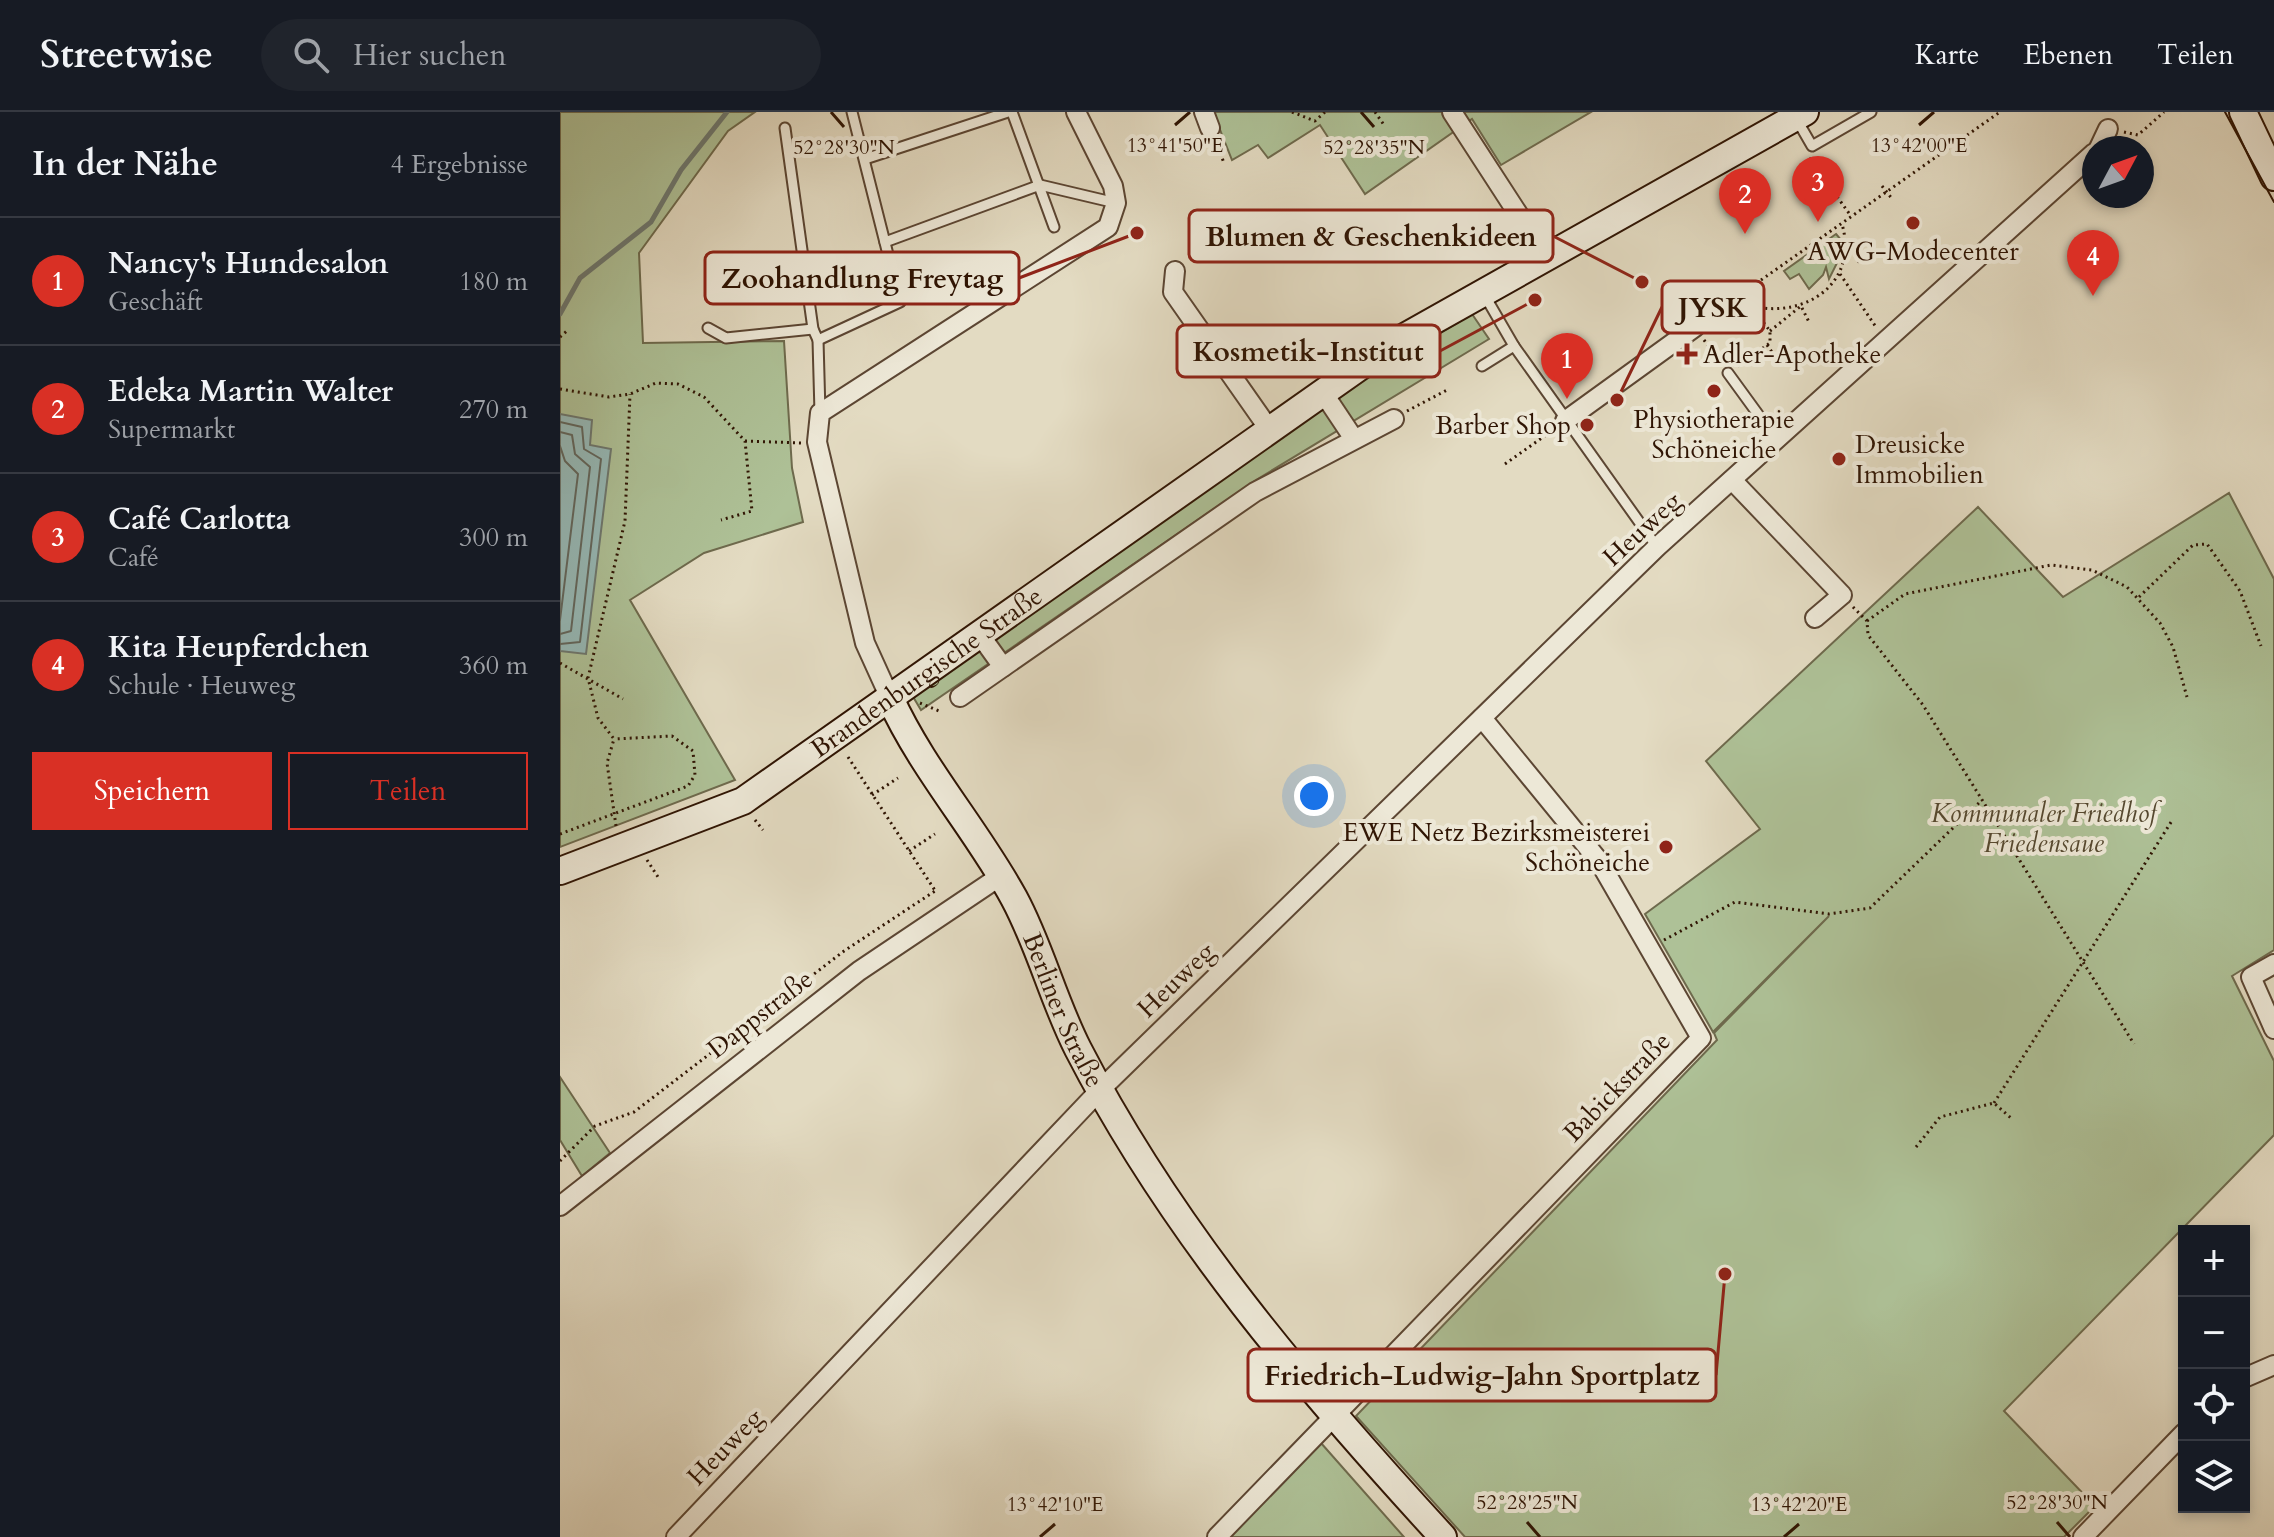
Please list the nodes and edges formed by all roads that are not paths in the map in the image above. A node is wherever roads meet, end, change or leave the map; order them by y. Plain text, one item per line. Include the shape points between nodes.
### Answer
1 (852, 112) edge
2 (1010, 112) edge
3 (1076, 112) edge
4 (1452, 112) edge
5 (1871, 112) edge
6 (2243, 112) edge
7 (1800, 115) edge
8 (785, 128) dead end
9 (2108, 129) road end
10 (2105, 136) edge
11 (865, 159) junction
12 (2082, 164) edge
13 (2274, 177) edge
14 (1040, 185) junction
15 (1116, 203) junction
16 (1054, 227) dead end
17 (885, 242) junction
18 (1546, 257) junction
19 (1175, 271) dead end
20 (1483, 293) junction
21 (1695, 327) road end
22 (708, 328) dead end
23 (813, 329) junction
24 (818, 340) junction
25 (1514, 346) junction
26 (1482, 366) dead end
27 (1728, 373) road end
28 (1322, 391) junction
29 (820, 413) junction
30 (1394, 419) road end
31 (1565, 421) junction
32 (1269, 429) junction
33 (1354, 439) junction
34 (1776, 439) junction
35 (1732, 480) junction
36 (1657, 547) junction
37 (1815, 618) dead end
38 (980, 635) junction
39 (1003, 667) junction
40 (960, 697) dead end
41 (902, 699) junction
42 (1482, 718) junction
43 (560, 871) edge
44 (1002, 875) junction
45 (2274, 964) edge
46 (2274, 1029) edge
47 (1101, 1089) junction
48 (560, 1206) edge
49 (2271, 1371) edge
50 (2250, 1376) edge
51 (1333, 1417) junction
52 (2178, 1439) edge
53 (676, 1537) edge
54 (1217, 1537) edge
55 (1443, 1537) edge
56 (2083, 1537) edge

1 - 11 lane
2 - 11 lane
2 - 14 lane
3 - 15 street via 1113,186
4 - 18 street
5 - 7 lane via 1812,146
6 - 13 street
7 - 18 street, Brandenburgische Straße
8 - 23 lane
9 - 10 street
11 - 17 lane
12 - 34 street, Heuweg
14 - 15 lane
14 - 16 lane
14 - 17 lane
15 - 29 street via 1108,227
17 - 24 lane via 900,302
18 - 20 street, Brandenburgische Straße
19 - 32 street via 1173,292
20 - 25 lane
20 - 28 street, Brandenburgische Straße
21 - 31 street
22 - 23 lane via 726,338
23 - 24 lane
24 - 29 lane
25 - 26 lane
25 - 31 lane
27 - 34 lane
28 - 32 street, Brandenburgische Straße
28 - 33 street
29 - 41 street, Berliner Straße via 817,442 865,643
30 - 33 street
31 - 36 lane
32 - 38 street, Brandenburgische Straße
33 - 39 street via 1255,492
34 - 35 street, Heuweg
35 - 36 street, Heuweg
35 - 37 street via 1842,595
36 - 42 street, Heuweg
38 - 39 street
38 - 41 street, Brandenburgische Straße
39 - 40 street
41 - 43 street, Brandenburgische Straße via 743,801
41 - 44 street, Berliner Straße via 903,726
42 - 47 street, Heuweg
42 - 51 street, Babickstraße via 1599,861 1701,1038
44 - 47 street, Berliner Straße via 1077,1047
44 - 48 street, Dappstraße via 859,971
45 - 46 street via 2251,977
47 - 51 street, Berliner Straße via 1152,1175 1283,1357
47 - 53 street, Heuweg
49 - 50 street
51 - 54 street
51 - 55 street, Berliner Straße
52 - 56 street

